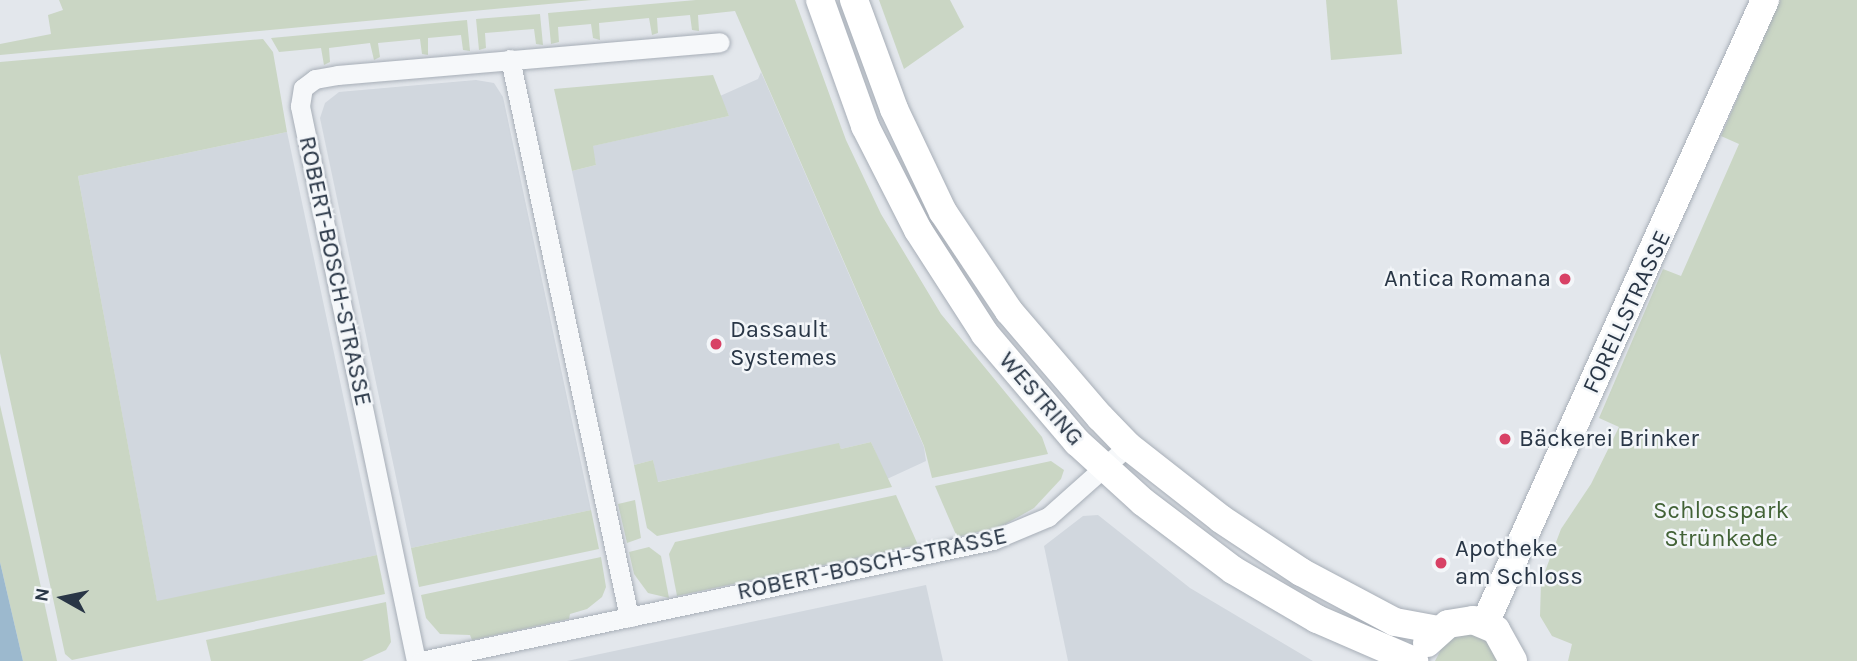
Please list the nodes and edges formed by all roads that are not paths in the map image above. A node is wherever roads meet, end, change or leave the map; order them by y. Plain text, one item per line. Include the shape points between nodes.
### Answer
1 (820, 0) edge
2 (854, 0) edge
3 (1765, 0) edge
4 (720, 42) dead end
5 (510, 59) junction
6 (1128, 446) junction
7 (1106, 469) junction
8 (629, 617) junction
9 (1485, 624) junction
10 (1438, 630) junction
11 (1517, 657) edge
12 (418, 661) edge
13 (1414, 661) edge
14 (1420, 661) edge

1 - 7 main road, WESTRING via 865,126 945,276 1017,373
2 - 6 main road, WESTRING via 894,109 970,257 1040,351
3 - 9 main road, FORELLSTRASSE
4 - 5 street, ROBERT-BOSCH-STRASSE
5 - 8 street
5 - 12 street, ROBERT-BOSCH-STRASSE via 315,79 303,88 300,106
6 - 7 street, ROBERT-BOSCH-STRASSE
6 - 10 main road, WESTRING via 1221,519 1301,572 1395,622
7 - 8 street, ROBERT-BOSCH-STRASSE via 1038,523 993,540
7 - 13 main road, WESTRING via 1190,540 1243,576 1317,619
8 - 12 street, ROBERT-BOSCH-STRASSE
9 - 10 main road via 1460,621
9 - 11 main road
10 - 14 main road

